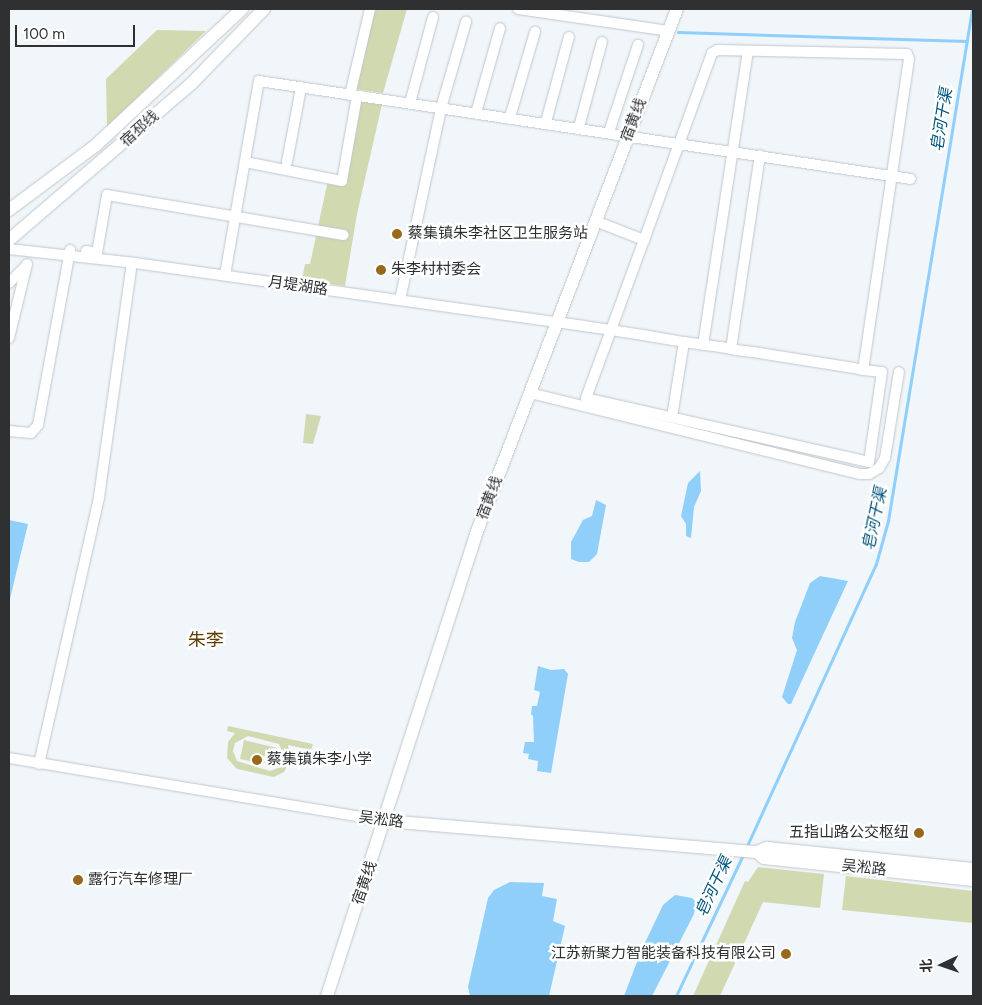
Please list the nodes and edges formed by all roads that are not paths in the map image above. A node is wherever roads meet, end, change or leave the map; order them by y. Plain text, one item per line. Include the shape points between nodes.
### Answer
1 (242, 9) edge
2 (264, 9) edge
3 (370, 9) edge
4 (518, 9) edge
5 (677, 9) edge
6 (433, 17) dead end
7 (466, 22) dead end
8 (500, 28) dead end
9 (668, 31) junction
10 (535, 32) dead end
11 (569, 37) dead end
12 (602, 42) dead end
13 (638, 45) dead end
14 (748, 51) junction
15 (301, 88) junction
16 (354, 95) junction
17 (410, 103) junction
18 (441, 108) junction
19 (476, 113) junction
20 (510, 117) junction
21 (546, 122) junction
22 (579, 127) junction
23 (609, 132) junction
24 (628, 134) junction
25 (680, 142) junction
26 (732, 151) junction
27 (760, 155) junction
28 (245, 162) junction
29 (287, 162) dead end
30 (892, 176) junction
31 (911, 179) dead end
32 (9, 210) edge
33 (235, 216) junction
34 (595, 222) junction
35 (344, 236) dead end
36 (9, 240) edge
37 (644, 240) junction
38 (9, 249) edge
39 (39, 253) junction
40 (69, 256) junction
41 (132, 263) junction
42 (27, 264) junction
43 (225, 275) junction
44 (9, 283) edge
45 (400, 300) junction
46 (556, 322) junction
47 (611, 330) junction
48 (9, 338) edge
49 (684, 342) junction
50 (703, 344) junction
51 (731, 349) junction
52 (862, 370) junction
53 (899, 372) dead end
54 (530, 393) junction
55 (675, 418) junction
56 (677, 430) junction
57 (9, 431) edge
58 (9, 758) edge
59 (39, 764) junction
60 (386, 821) junction
61 (757, 852) junction
62 (973, 869) edge
63 (973, 880) edge
64 (327, 996) edge

1 - 32 main road, 宿邳线 via 95,146
2 - 36 main road, 宿邳线 via 184,90
3 - 16 street
4 - 9 street
5 - 9 main road, 宿黄线
6 - 17 street
7 - 18 street
8 - 19 street
9 - 24 main road, 宿黄线
10 - 20 street
11 - 21 street
12 - 22 street
13 - 23 street
14 - 25 street via 718,50 712,53
14 - 26 street
14 - 30 street via 909,55
15 - 16 street
15 - 28 street via 259,82
15 - 29 street
16 - 17 street
16 - 28 street via 342,181
17 - 18 street
18 - 19 street
18 - 45 street
19 - 20 street
20 - 21 street
21 - 22 street
22 - 23 street
23 - 24 street
24 - 25 street
24 - 34 main road, 宿黄线
25 - 26 street
25 - 37 street
26 - 27 street
26 - 50 street
27 - 30 street
27 - 51 street
28 - 33 street
30 - 31 street
30 - 52 street
33 - 35 street
33 - 40 street via 107,195 97,253 70,249
33 - 43 street
34 - 37 street
34 - 46 main road, 宿黄线
37 - 47 street
38 - 39 street, 月堤湖路
39 - 40 street, 月堤湖路
39 - 42 street
40 - 41 street, 月堤湖路
40 - 57 street via 38,425 31,433
41 - 43 street, 月堤湖路
41 - 59 street via 98,497
42 - 44 street
42 - 48 street
43 - 45 street, 月堤湖路
45 - 46 street, 月堤湖路
46 - 47 street, 月堤湖路
46 - 54 main road, 宿黄线
47 - 49 street, 月堤湖路
47 - 55 street via 586,398
49 - 50 street, 月堤湖路
49 - 55 street
50 - 51 street, 月堤湖路
51 - 52 street, 月堤湖路
52 - 55 street, 月堤湖路 via 882,372 869,462
53 - 56 street via 885,458 874,473 860,474
54 - 56 street
54 - 60 main road, 宿黄线 via 474,542
55 - 56 street
58 - 59 street, 吴淞路
59 - 60 street, 吴淞路
60 - 61 main road, 吴淞路
60 - 64 main road, 宿黄线
61 - 62 main road, 吴淞路 via 767,848
61 - 63 main road, 吴淞路 via 764,858

